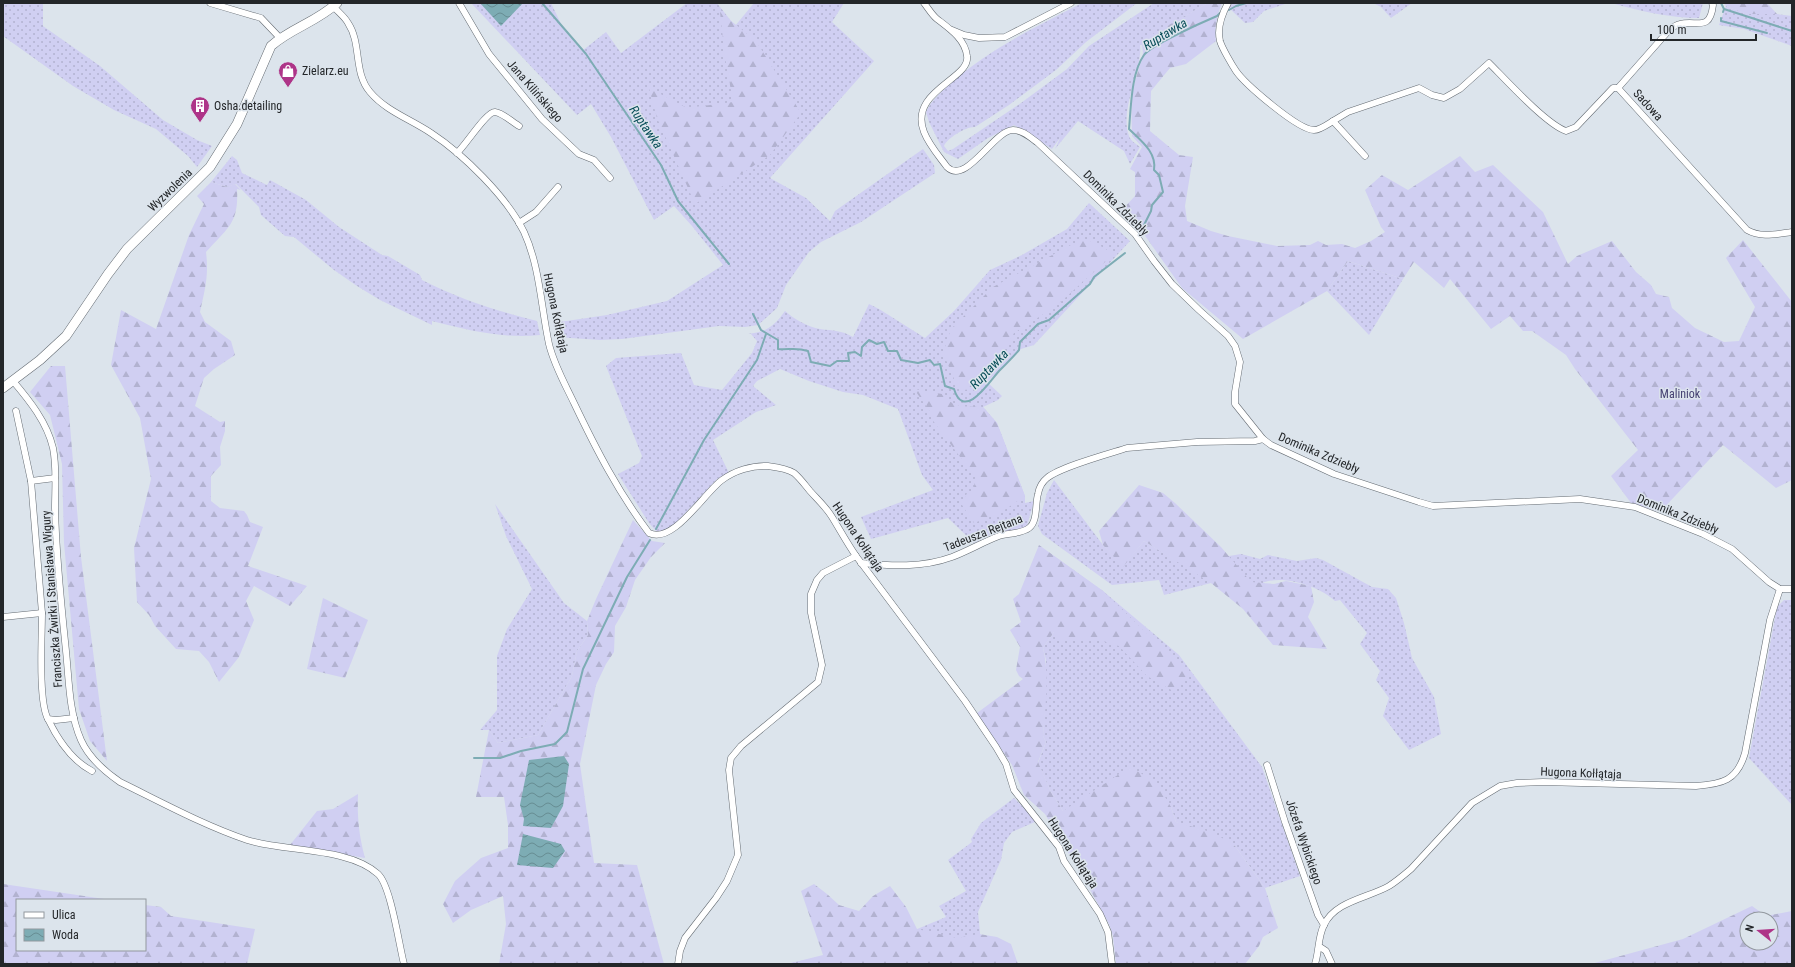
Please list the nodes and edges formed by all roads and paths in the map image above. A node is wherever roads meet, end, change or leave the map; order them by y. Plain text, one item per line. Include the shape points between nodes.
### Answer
1 (210, 3) edge
2 (459, 3) edge
3 (924, 3) edge
4 (1071, 3) edge
5 (1228, 3) edge
6 (1712, 3) edge
7 (335, 5) edge
8 (950, 29) junction
9 (280, 38) junction
10 (1618, 88) junction
11 (1333, 121) junction
12 (519, 126) dead end
13 (457, 153) junction
14 (1365, 156) dead end
15 (610, 178) dead end
16 (558, 187) dead end
17 (519, 223) junction
18 (1792, 232) edge
19 (13, 381) junction
20 (3, 388) edge
21 (16, 411) dead end
22 (1262, 439) junction
23 (55, 478) junction
24 (31, 481) junction
25 (856, 556) junction
26 (861, 563) junction
27 (1780, 589) junction
28 (1792, 589) edge
29 (42, 613) junction
30 (3, 617) edge
31 (48, 718) junction
32 (74, 718) junction
33 (1267, 765) dead end
34 (92, 771) dead end
35 (1324, 925) junction
36 (1320, 947) junction
37 (404, 964) edge
38 (678, 964) edge
39 (1112, 964) edge
40 (1315, 964) edge
41 (1332, 964) edge

1 - 9 street via 261,18
2 - 15 street, Jana Kilińskiego via 489,54 542,119 579,154 594,160
3 - 8 street, Dominika Zdziebły via 936,19
4 - 8 street, Dominika Zdziebły via 1005,37 979,38
5 - 11 street via 1219,30 1220,41 1236,72 1277,109 1301,126 1314,130
6 - 10 street via 1712,12 1706,22 1680,24 1671,28
7 - 9 street, Wyzwolenia
7 - 13 street, Hugona Kołłątaja via 353,33 361,76 369,92 389,109 430,132
8 - 22 street, Dominika Zdziebły via 960,40 968,57 966,64 932,94 922,113 921,123 928,142 947,167 955,171 964,169 1000,135 1013,130 1038,143 1135,234 1172,284 1228,336 1235,346 1240,362 1235,404
9 - 19 street, Wyzwolenia via 268,50 237,124 210,167 122,255 66,336
10 - 11 street, Sadowa via 1613,88 1576,127 1566,131 1540,112 1489,64 1460,89 1444,98 1419,88 1348,112
10 - 18 street, Sadowa via 1747,230 1762,236
11 - 14 street
12 - 13 street via 492,112
13 - 17 street, Hugona Kołłątaja via 487,183
16 - 17 street via 536,212
17 - 25 street, Hugona Kołłątaja via 532,253 549,343 557,367 614,482 649,533 663,535 673,529 715,486 732,474 751,467 784,468 798,477 832,516 844,540
19 - 20 street, Wyzwolenia
19 - 23 street, Franciszka Żwirki i Stanisława Wigury via 38,413 49,435 53,448
21 - 24 street, Franciszka Żwirki i Stanisława Wigury
22 - 26 street, Tadeusza Rejtana via 1197,442 1117,451 1048,477 1038,494 1032,524 1026,530 999,536 951,558 904,566
22 - 27 street, Dominika Zdziebły via 1334,474 1434,506 1580,499 1634,507 1703,534 1732,549
23 - 24 street
23 - 32 street, Franciszka Żwirki i Stanisława Wigury via 58,567
24 - 29 street, Franciszka Żwirki i Stanisława Wigury
25 - 26 street, Hugona Kołłątaja
25 - 38 street via 823,573 811,594 811,614 822,665 818,682 741,746 731,758 729,770 738,855 716,898 685,938
26 - 39 street, Hugona Kołłątaja via 965,702 1006,764 1014,790 1059,847 1064,861 1100,914 1108,932
27 - 28 street
27 - 35 street, Hugona Kołłątaja via 1770,620 1745,753 1742,764 1733,776 1718,784 1696,786 1543,782 1500,786 1472,803 1400,878 1389,886 1340,907
29 - 30 street, Franciszka Żwirki i Stanisława Wigury
29 - 31 street, Franciszka Żwirki i Stanisława Wigury via 42,698
31 - 32 street
31 - 34 street, Franciszka Żwirki i Stanisława Wigury via 62,744 73,757
32 - 37 street, Franciszka Żwirki i Stanisława Wigury via 81,740 90,756 120,782 195,819 247,840 355,860 378,874 388,894
33 - 35 street, Józefa Wybickiego via 1318,915
35 - 36 street, Hugona Kołłątaja
36 - 40 street, Hugona Kołłątaja
36 - 41 street via 1326,951

